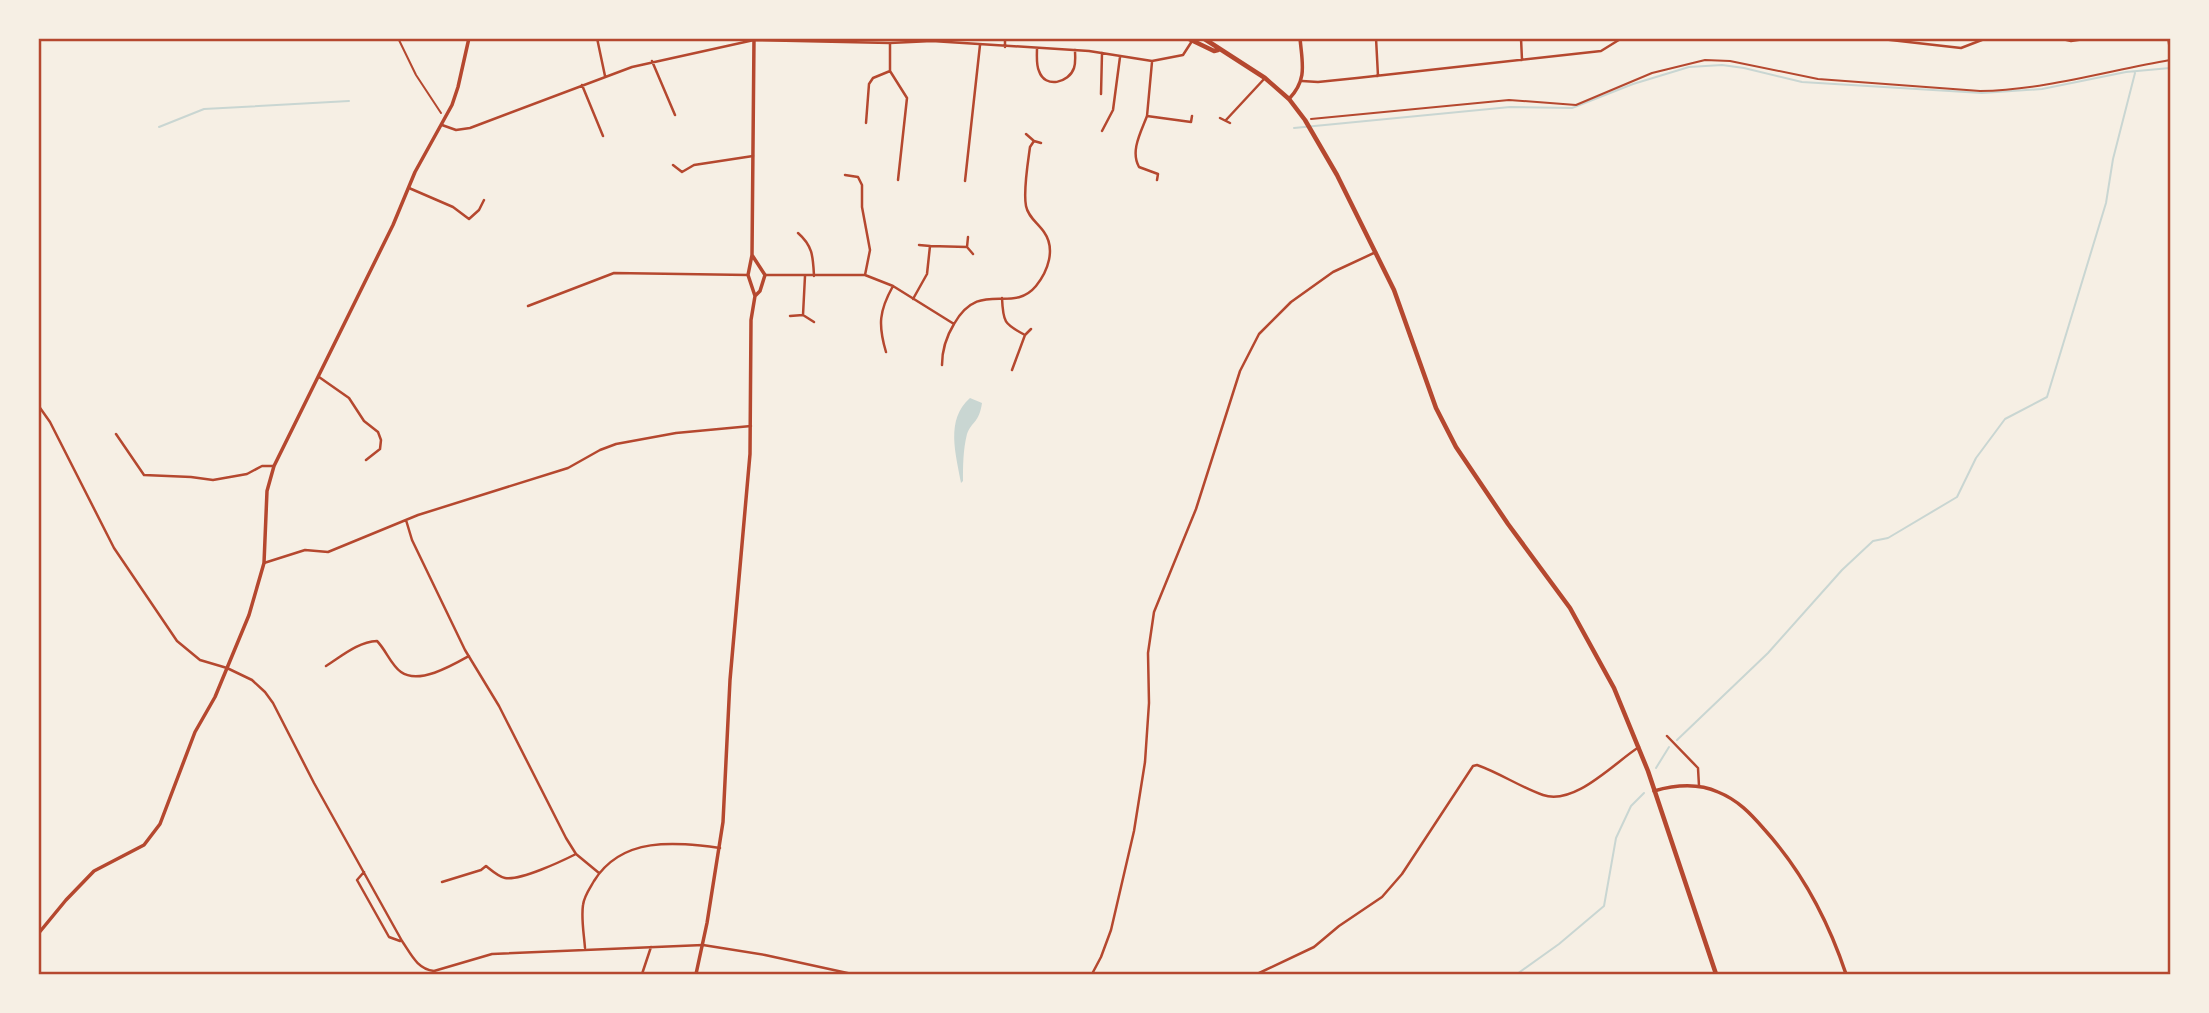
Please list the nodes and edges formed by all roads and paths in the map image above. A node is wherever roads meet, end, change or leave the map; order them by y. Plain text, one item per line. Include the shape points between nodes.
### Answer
1 (398, 38) edge
2 (469, 38) edge
3 (597, 38) edge
4 (1005, 38) edge
5 (1203, 38) edge
6 (1300, 38) edge
7 (1376, 38) edge
8 (1521, 38) edge
9 (1622, 38) edge
10 (1872, 38) edge
11 (1934, 38) edge
12 (1987, 38) edge
13 (2058, 38) edge
14 (2091, 38) edge
15 (2168, 38) edge
16 (754, 39) edge
17 (1191, 39) edge
18 (890, 43) junction
19 (980, 45) junction
20 (1934, 46) junction
21 (1005, 47) junction
22 (1037, 48) junction
23 (1075, 50) junction
24 (1218, 50) junction
25 (2171, 51) edge
26 (1102, 53) junction
27 (1120, 57) junction
28 (1522, 60) junction
29 (2171, 60) edge
30 (652, 61) junction
31 (1152, 61) junction
32 (890, 71) junction
33 (605, 76) junction
34 (1378, 76) junction
35 (1265, 78) junction
36 (1302, 81) junction
37 (582, 85) junction
38 (1101, 94) dead end
39 (1289, 99) junction
40 (675, 115) dead end
41 (1147, 116) junction
42 (1192, 116) dead end
43 (446, 117) junction
44 (1220, 118) dead end
45 (1305, 120) junction
46 (1226, 121) junction
47 (1191, 122) junction
48 (866, 123) dead end
49 (1230, 123) dead end
50 (442, 125) junction
51 (1191, 128) dead end
52 (1102, 131) dead end
53 (1026, 134) dead end
54 (603, 136) dead end
55 (1034, 141) junction
56 (1041, 143) dead end
57 (753, 156) junction
58 (673, 166) dead end
59 (1160, 168) dead end
60 (1158, 174) junction
61 (845, 175) dead end
62 (898, 180) dead end
63 (1157, 180) dead end
64 (965, 181) dead end
65 (409, 188) junction
66 (484, 200) dead end
67 (798, 233) dead end
68 (968, 237) dead end
69 (919, 245) dead end
70 (930, 246) junction
71 (967, 247) junction
72 (1376, 252) junction
73 (973, 254) dead end
74 (752, 255) junction
75 (759, 267) junction
76 (749, 272) junction
77 (765, 275) junction
78 (865, 275) junction
79 (805, 276) junction
80 (814, 276) junction
81 (762, 281) junction
82 (751, 282) junction
83 (893, 286) junction
84 (755, 296) junction
85 (912, 299) junction
86 (1002, 299) junction
87 (528, 306) dead end
88 (803, 315) junction
89 (790, 316) dead end
90 (814, 322) dead end
91 (954, 324) junction
92 (1031, 329) dead end
93 (1025, 335) junction
94 (886, 352) dead end
95 (942, 365) dead end
96 (1012, 370) dead end
97 (319, 377) junction
98 (38, 405) edge
99 (751, 426) junction
100 (116, 435) dead end
101 (366, 460) dead end
102 (274, 466) junction
103 (406, 520) junction
104 (264, 563) junction
105 (469, 656) junction
106 (326, 666) dead end
107 (228, 668) junction
108 (1667, 736) dead end
109 (1639, 747) junction
110 (1699, 786) junction
111 (1654, 791) junction
112 (720, 848) junction
113 (576, 854) junction
114 (364, 872) junction
115 (599, 873) junction
116 (442, 883) dead end
117 (38, 934) edge
118 (402, 941) junction
119 (703, 945) junction
120 (651, 947) junction
121 (585, 950) junction
122 (642, 975) edge
123 (696, 975) edge
124 (852, 975) edge
125 (1092, 975) edge
126 (1257, 975) edge
127 (1716, 975) edge
128 (1846, 975) edge

1 - 43 path via 426,92
2 - 43 street
3 - 33 street
4 - 21 street
5 - 24 main road
6 - 36 street
7 - 34 street
8 - 28 street
9 - 28 street via 1601,51
10 - 20 street
11 - 20 street
12 - 20 street via 1961,48
13 - 14 street
15 - 25 path
16 - 18 street
16 - 30 street
16 - 57 street
17 - 24 main road
17 - 31 street via 1183,55
18 - 19 street
18 - 32 street
19 - 21 street
19 - 64 street
21 - 22 street
22 - 23 street
22 - 23 street via 1038,69 1051,82 1064,80 1073,72
23 - 26 street
24 - 35 main road
26 - 27 street
26 - 38 street
27 - 31 street
27 - 52 street via 1113,110
28 - 34 street
29 - 45 path via 1980,91 1818,79 1730,61 1706,61 1652,73 1576,105 1509,100
30 - 33 street
30 - 40 street
31 - 41 street
32 - 48 street via 873,78 869,85
32 - 62 street via 908,98
33 - 37 street
34 - 36 street
35 - 39 main road
35 - 46 street
36 - 39 street
37 - 50 street via 491,122 456,130
37 - 54 street
39 - 45 main road
41 - 47 street
41 - 60 street via 1135,157 1139,167
42 - 47 street
43 - 50 street
44 - 46 street
45 - 72 main road
46 - 49 street
47 - 51 street
50 - 65 street
53 - 55 street
55 - 56 street
55 - 86 street via 1025,204 1047,237 1049,260 1032,290
57 - 58 street via 694,164 682,173
57 - 74 street
59 - 60 street
60 - 63 street
61 - 78 street via 856,176 862,185 870,250
65 - 66 street via 469,219
65 - 97 street
67 - 80 street via 812,250
68 - 71 street
69 - 70 street
70 - 71 street
70 - 85 street via 929,269
71 - 73 street
72 - 109 main road via 1436,408 1456,447 1570,608 1603,666
72 - 125 street via 1333,272 1291,302 1259,334 1240,371 1196,509 1154,612 1136,820 1111,930
74 - 75 street
74 - 76 street
75 - 76 street
75 - 77 street
76 - 82 street
76 - 87 street via 614,273
77 - 79 street
77 - 81 street
78 - 80 street
78 - 83 street
79 - 80 street
79 - 88 street
81 - 82 street
81 - 84 street
82 - 84 street
83 - 85 street
83 - 94 street via 880,324
84 - 99 street
85 - 91 street
86 - 91 street via 970,303
86 - 93 street via 1006,323
88 - 89 street
88 - 90 street
91 - 95 street via 944,344
92 - 93 street
93 - 96 street
97 - 101 street via 349,398 364,421 378,432 380,449
97 - 102 street
98 - 107 street via 114,548 177,641 200,660
99 - 103 street via 617,444 559,471
99 - 112 street
100 - 102 street via 144,475 213,480
102 - 104 street via 267,491
103 - 104 street via 328,552 305,550
103 - 105 street
104 - 107 street
105 - 106 street via 419,677 410,676 372,641
105 - 113 street
107 - 114 street via 252,680 273,703
107 - 117 street via 195,732 153,836 94,871
108 - 110 street via 1698,768
109 - 111 main road
109 - 126 street via 1591,783 1557,797 1544,796 1487,768 1473,766 1382,897 1314,947
110 - 111 street
110 - 128 street via 1739,803 1783,849 1826,920
111 - 127 main road
112 - 115 street via 677,842 647,845 616,856
112 - 119 street
113 - 115 street
113 - 116 street via 513,878 486,866
114 - 118 street
114 - 118 street via 357,880 389,937
115 - 121 street via 583,904
118 - 121 street via 417,964 434,971 492,954
119 - 120 street
119 - 123 street
119 - 124 street
120 - 121 street
120 - 122 street

